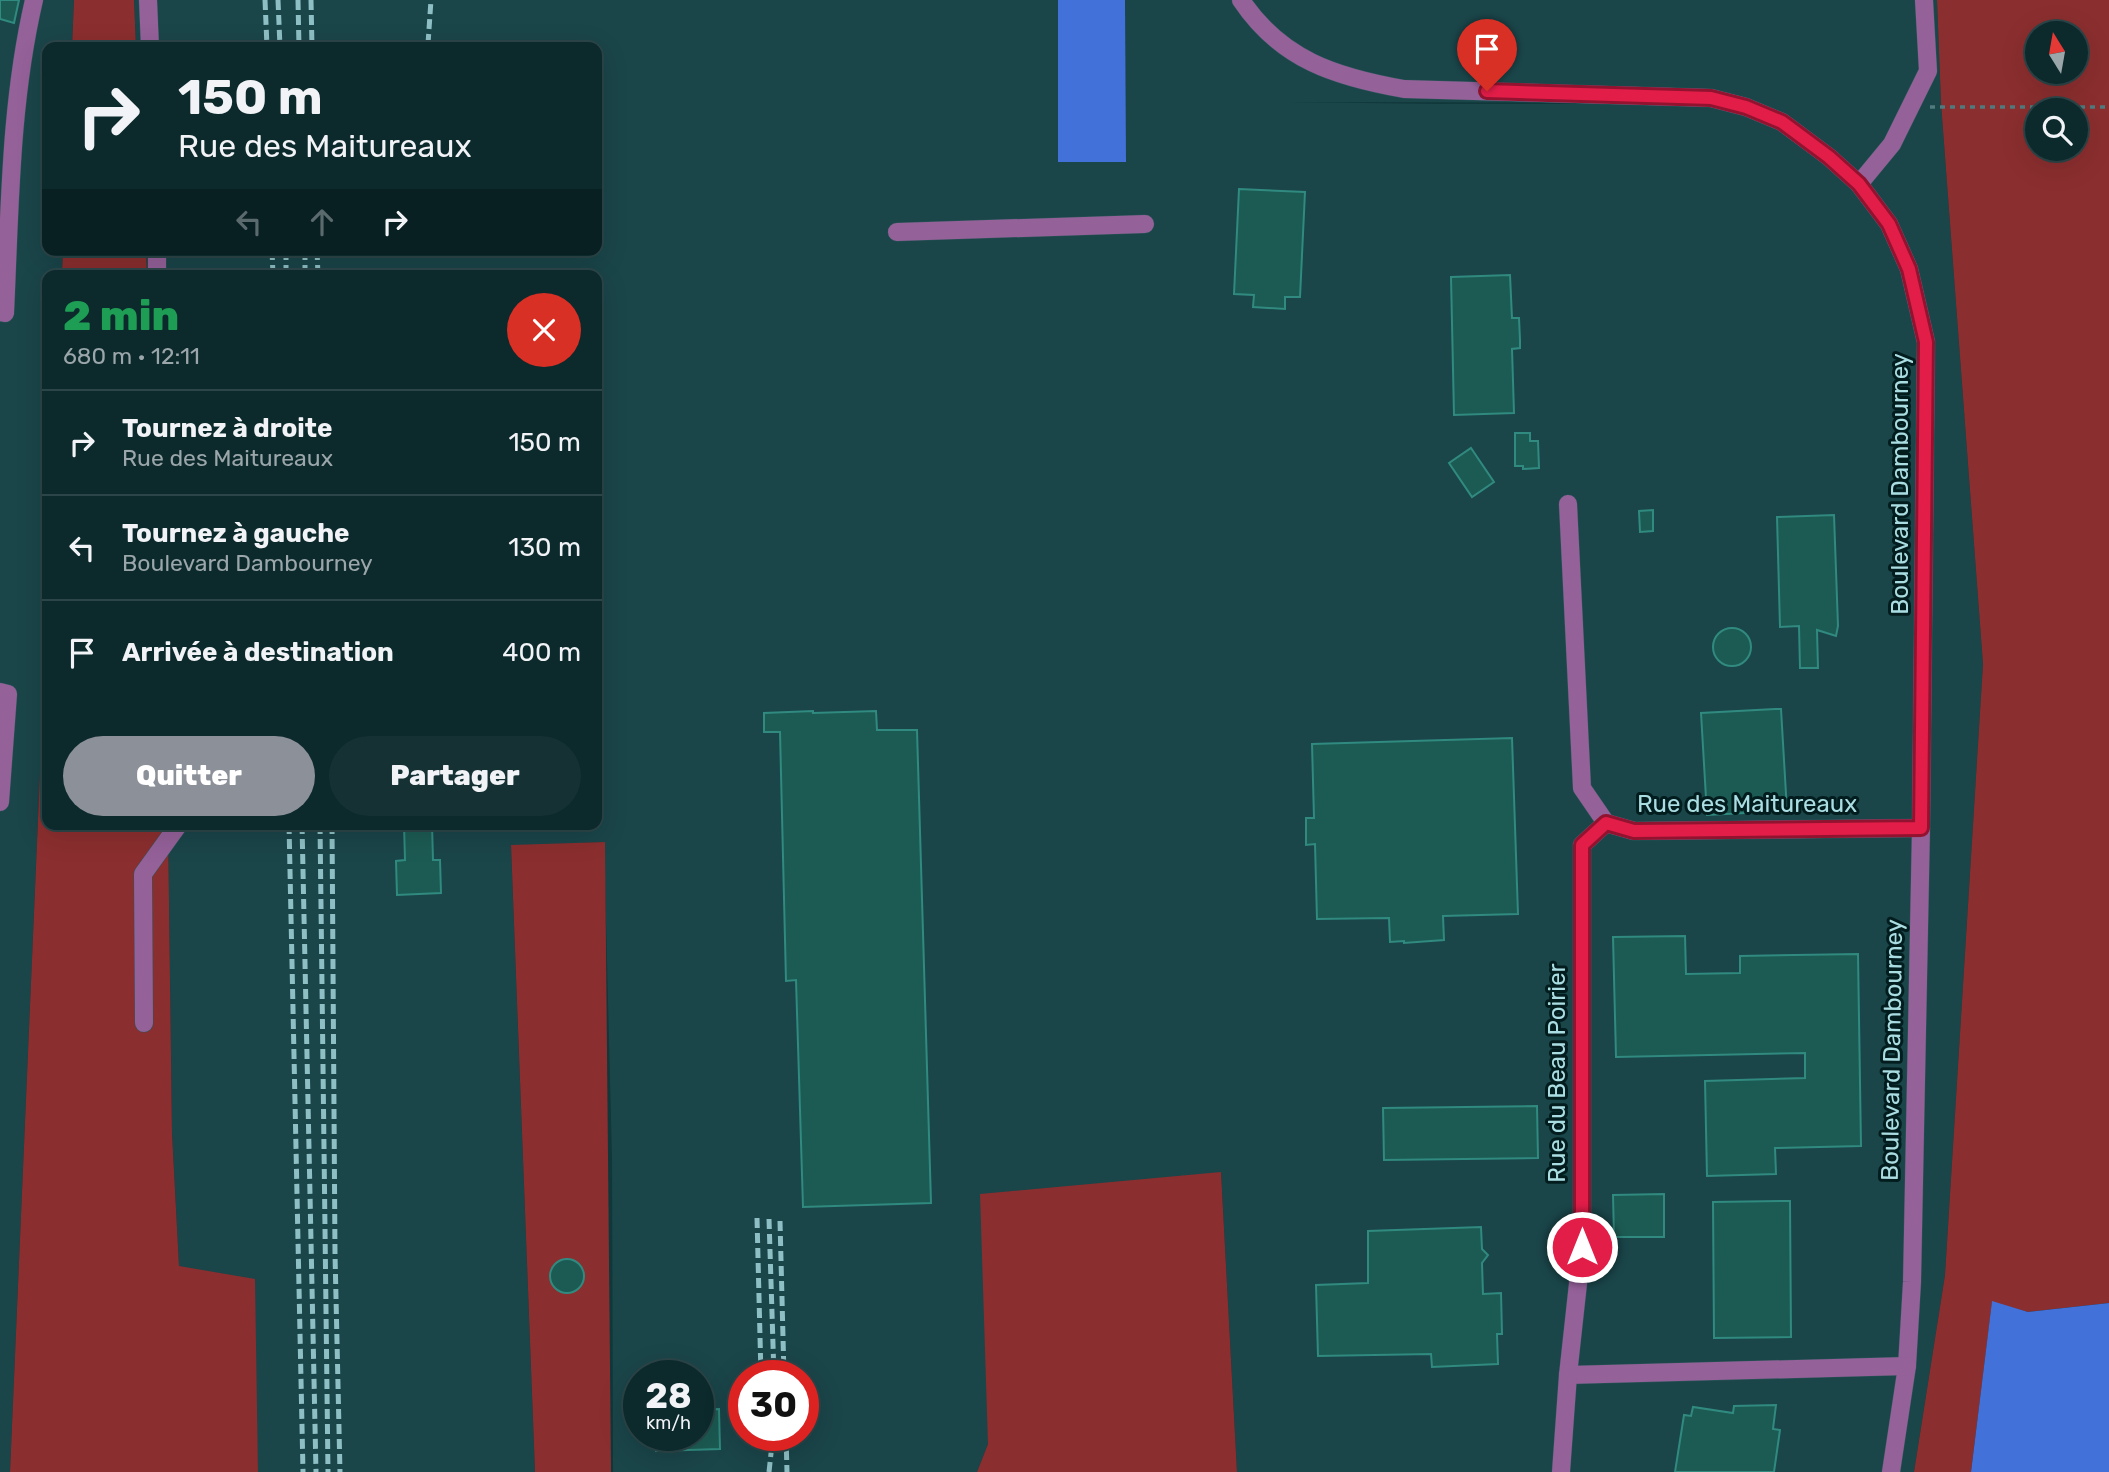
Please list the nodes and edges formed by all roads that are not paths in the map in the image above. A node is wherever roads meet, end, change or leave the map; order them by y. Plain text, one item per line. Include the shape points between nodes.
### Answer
1 (34, 0) edge
2 (148, 0) edge
3 (1241, 0) edge
4 (1924, 0) edge
5 (150, 42) edge
6 (1859, 184) junction
7 (1145, 225) dead end
8 (897, 232) dead end
9 (0, 312) edge
10 (1568, 504) dead end
11 (0, 692) edge
12 (0, 802) edge
13 (1606, 823) junction
14 (1921, 828) junction
15 (175, 830) edge
16 (144, 1023) dead end
17 (1907, 1366) junction
18 (1568, 1375) junction
19 (1561, 1472) edge
20 (1891, 1472) edge

1 - 9 street via 14,114 5,313
2 - 5 street
3 - 6 street, Boulevard Dambourney via 1254,19 1288,48 1316,66 1360,82 1404,89 1711,98 1782,122
4 - 6 street via 1928,71 1892,144
6 - 14 street, Boulevard Dambourney via 1889,224 1909,269 1926,342
7 - 8 street
10 - 13 street, Rue des Maitureaux via 1582,788
11 - 12 street via 8,694
13 - 14 street, Rue des Maitureaux via 1634,831
13 - 18 street, Rue du Beau Poirier via 1582,845 1582,1247
14 - 17 street, Boulevard Dambourney
15 - 16 street via 142,874
17 - 18 street
17 - 20 street, Boulevard Dambourney
18 - 19 street, Rue du Beau Poirier

